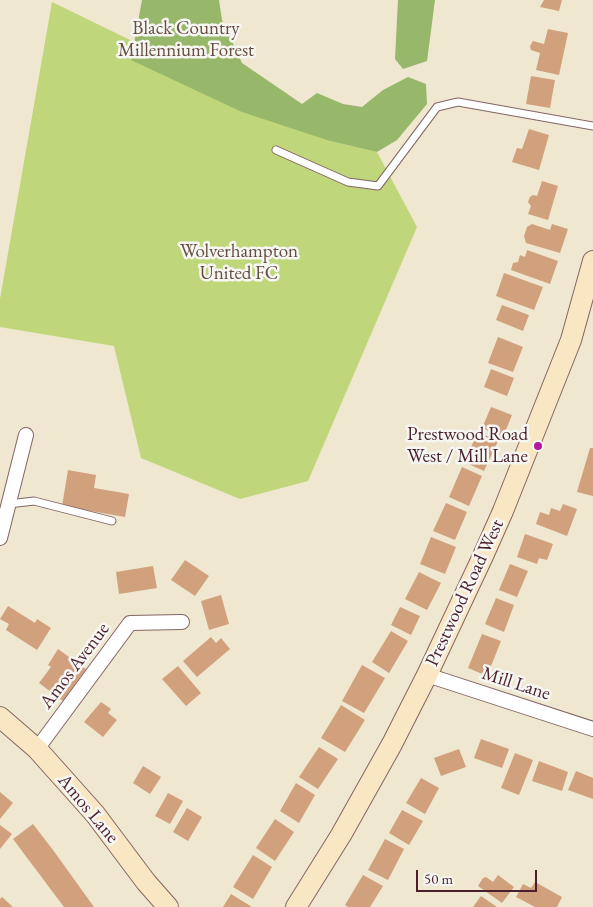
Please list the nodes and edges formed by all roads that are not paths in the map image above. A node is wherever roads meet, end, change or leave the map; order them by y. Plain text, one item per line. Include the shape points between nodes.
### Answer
1 (593, 126) edge
2 (276, 150) dead end
3 (593, 261) edge
4 (26, 435) dead end
5 (9, 504) junction
6 (112, 521) dead end
7 (0, 538) edge
8 (182, 622) dead end
9 (427, 675) junction
10 (0, 717) edge
11 (593, 729) edge
12 (37, 749) junction
13 (168, 907) edge
14 (296, 907) edge

1 - 2 lane via 458,102 438,107 378,186 348,182
3 - 9 street, Prestwood Road West via 571,340 503,511
4 - 5 street
5 - 6 lane via 34,501
5 - 7 street
8 - 12 street, Amos Avenue via 130,623
9 - 11 street, Mill Lane
9 - 14 street, Prestwood Road West via 341,835
10 - 12 street, Amos Lane
12 - 13 street, Amos Lane via 95,814

